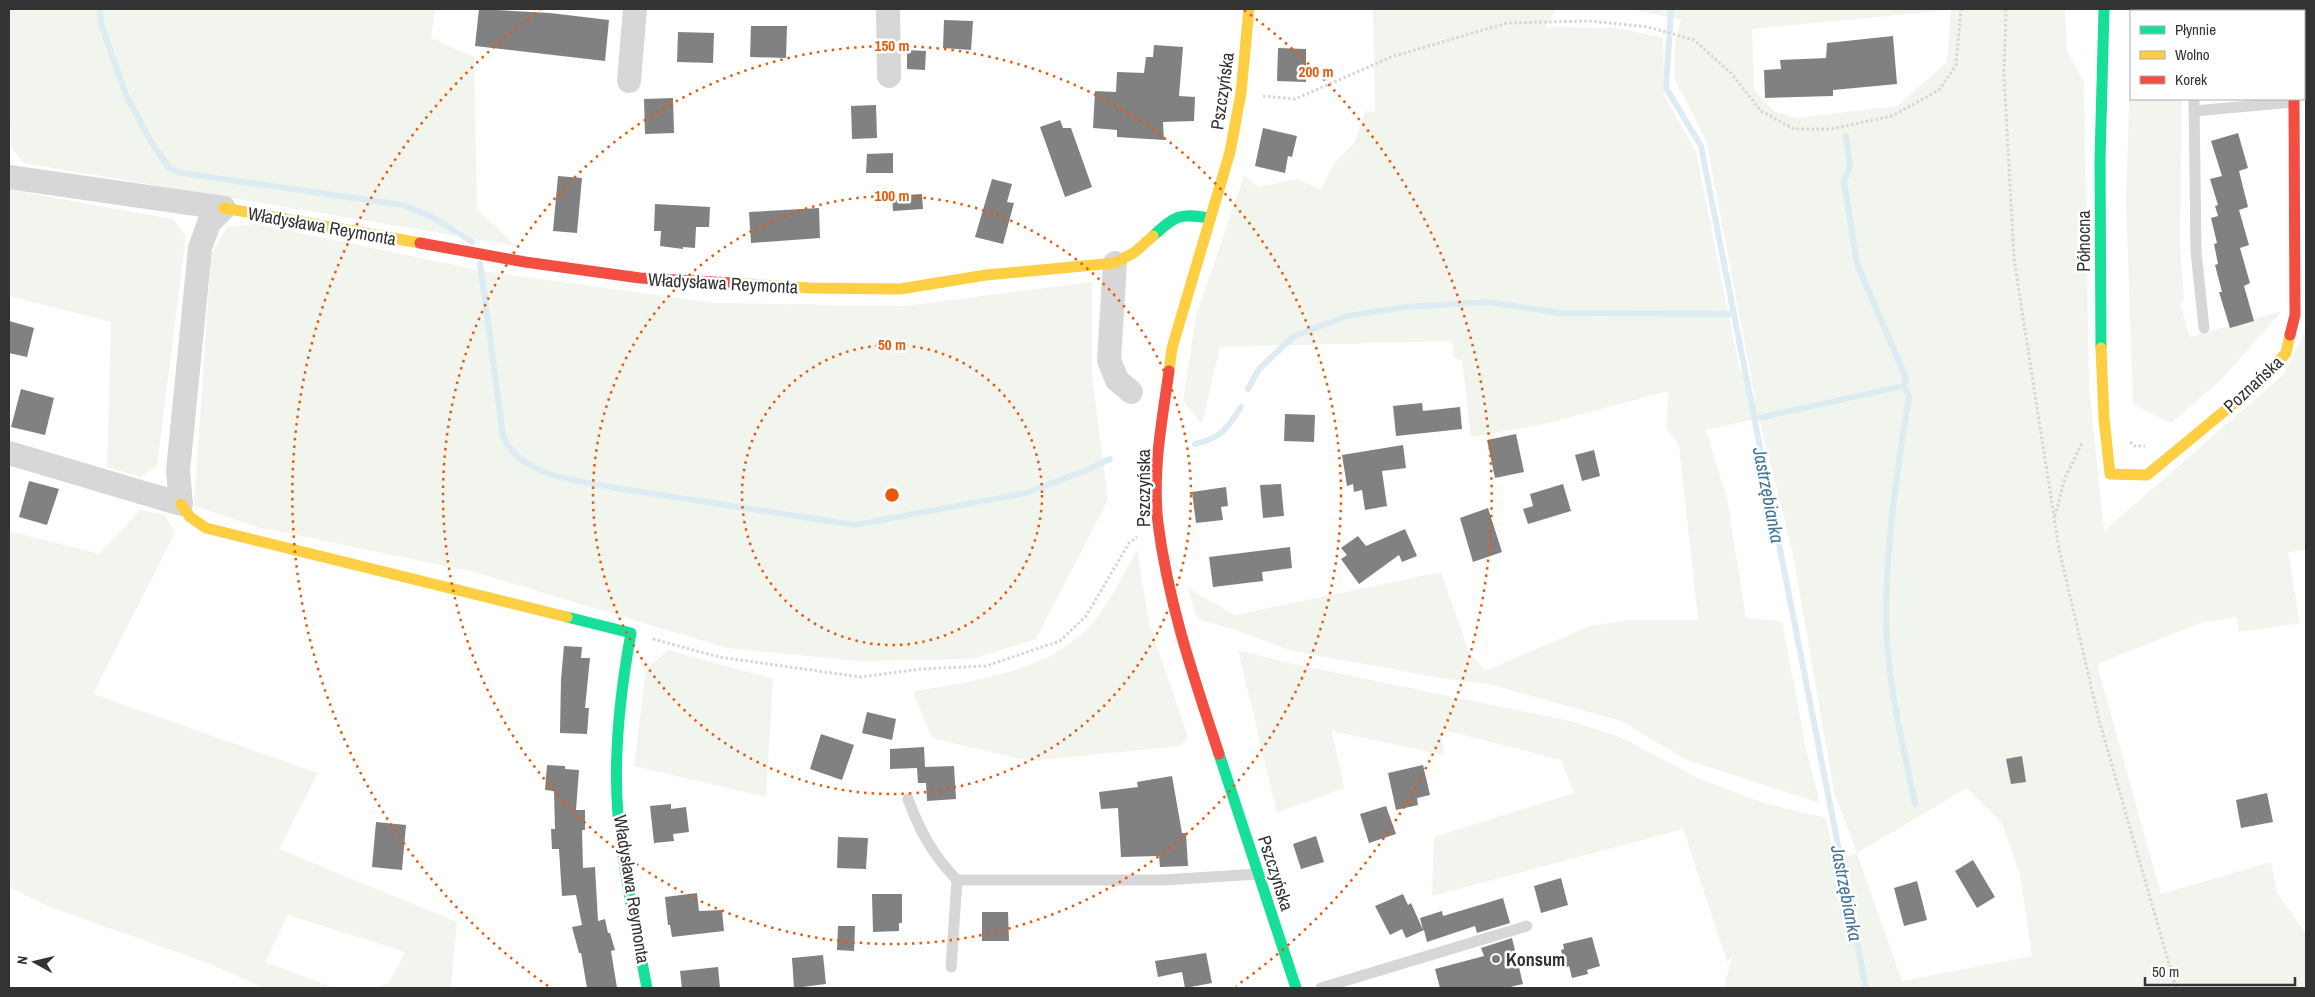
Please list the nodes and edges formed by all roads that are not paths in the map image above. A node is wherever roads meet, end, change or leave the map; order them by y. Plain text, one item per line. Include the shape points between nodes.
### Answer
1 (634, 9) edge
2 (888, 9) edge
3 (1249, 9) edge
4 (2104, 9) edge
5 (889, 76) dead end
6 (629, 82) dead end
7 (2194, 100) edge
8 (2294, 100) edge
9 (2194, 111) junction
10 (9, 177) edge
11 (224, 208) junction
12 (1210, 218) junction
13 (1116, 263) junction
14 (2204, 328) dead end
15 (1131, 392) dead end
16 (9, 453) edge
17 (2110, 474) joint
18 (181, 504) junction
19 (908, 799) dead end
20 (1258, 874) junction
21 (958, 880) junction
22 (1527, 926) dead end
23 (951, 967) dead end
24 (647, 988) edge
25 (1296, 988) edge
26 (1321, 988) edge

1 - 6 street
2 - 5 street
3 - 12 street, Pszczyńska via 1242,93 1230,152
4 - 17 street, Północna via 2100,320
7 - 9 lane
8 - 9 lane, Poznańska
8 - 17 street, Poznańska via 2295,315 2286,353 2262,380 2147,475
9 - 14 lane via 2196,251
10 - 11 street, Władysława Reymonta
11 - 13 street, Władysława Reymonta via 525,262 640,278 810,288 900,289 986,275
11 - 18 street, Władysława Reymonta via 209,223 200,248 178,471
12 - 13 street, Władysława Reymonta via 1187,214 1172,220 1135,252
12 - 20 street, Pszczyńska via 1172,348 1157,463 1158,522 1179,631
13 - 15 street via 1109,360 1117,380
16 - 18 street
18 - 24 street, Władysława Reymonta via 190,517 206,528 631,633 617,758 620,836
19 - 21 lane via 919,829 940,862
20 - 21 lane via 1163,880
20 - 25 street, Pszczyńska
21 - 23 lane
22 - 26 lane

